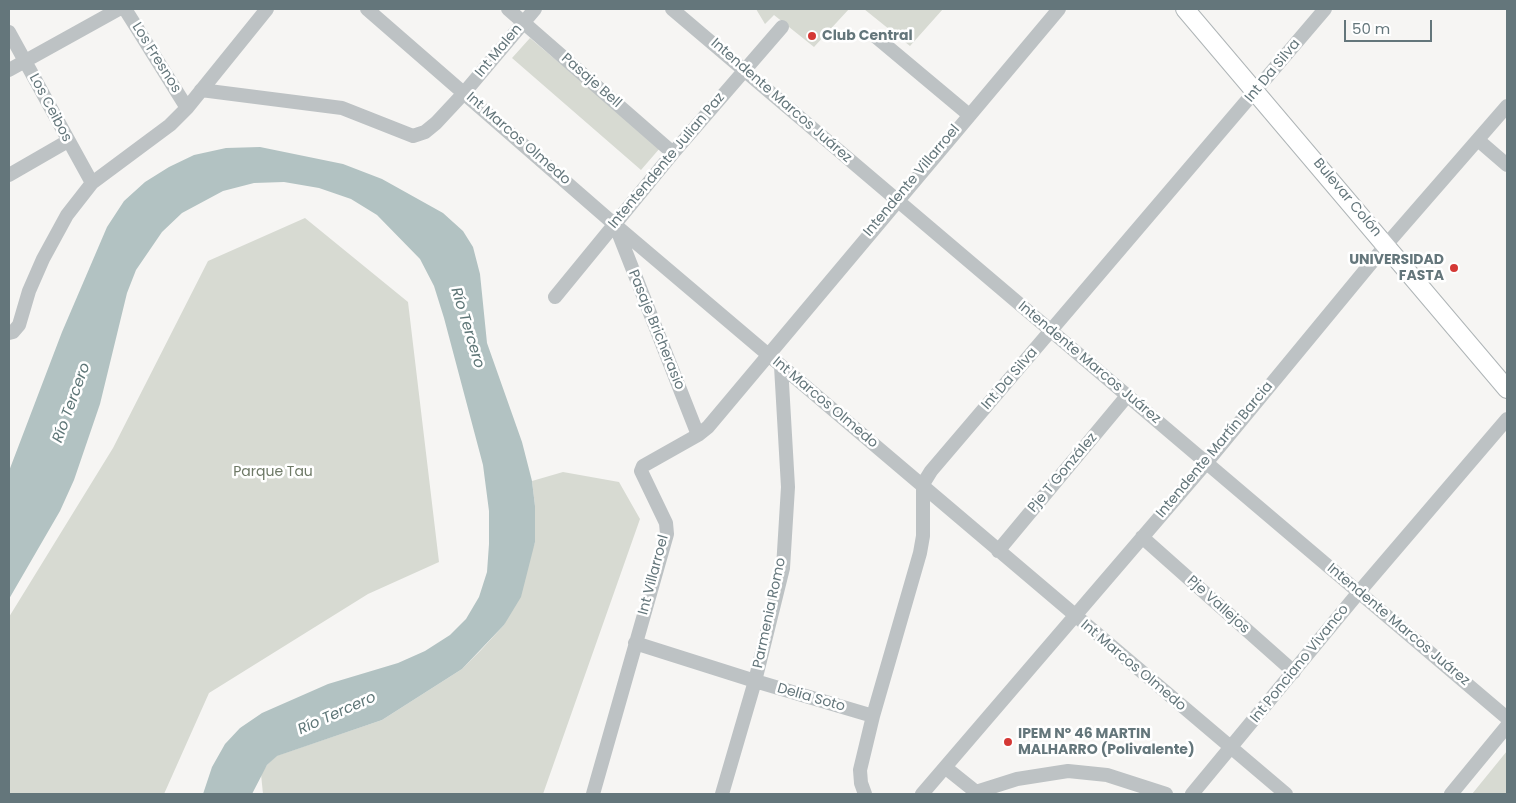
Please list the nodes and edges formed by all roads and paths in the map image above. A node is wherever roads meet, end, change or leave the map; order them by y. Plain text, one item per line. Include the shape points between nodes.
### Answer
1 (119, 9) edge
2 (125, 9) edge
3 (267, 9) edge
4 (367, 9) edge
5 (508, 9) edge
6 (535, 9) edge
7 (672, 9) edge
8 (1059, 9) edge
9 (1185, 9) edge
10 (1325, 9) edge
11 (523, 22) junction
12 (782, 27) dead end
13 (9, 32) edge
14 (876, 37) dead end
15 (25, 61) junction
16 (9, 70) edge
17 (745, 70) junction
18 (201, 90) junction
19 (1256, 91) junction
20 (464, 93) junction
21 (1507, 106) edge
22 (186, 108) junction
23 (968, 114) junction
24 (1478, 140) junction
25 (68, 141) junction
26 (673, 153) junction
27 (1507, 165) edge
28 (9, 175) edge
29 (92, 183) junction
30 (896, 200) junction
31 (614, 224) junction
32 (1386, 245) junction
33 (555, 297) dead end
34 (14, 329) edge
35 (1051, 331) junction
36 (768, 355) junction
37 (781, 366) junction
38 (1507, 389) edge
39 (1127, 396) junction
40 (1507, 419) edge
41 (698, 435) junction
42 (1206, 462) junction
43 (923, 484) junction
44 (1142, 537) junction
45 (998, 551) junction
46 (1359, 592) junction
47 (1075, 617) junction
48 (635, 643) junction
49 (1294, 672) junction
50 (755, 681) junction
51 (874, 716) junction
52 (1507, 718) edge
53 (1507, 726) edge
54 (1231, 748) junction
55 (946, 768) junction
56 (593, 794) edge
57 (722, 794) edge
58 (865, 794) edge
59 (922, 794) edge
60 (1166, 794) edge
61 (1192, 794) edge
62 (1286, 794) edge
63 (1451, 794) edge

1 - 15 street
2 - 22 street, Los Fresnos
3 - 18 street
4 - 20 street, Int Marcos Olmedo
5 - 11 street, Pasaje Bell
6 - 11 street, Int Malen
7 - 17 street, Intendente Marcos Juárez
8 - 23 street, Intendente Villarroel
9 - 19 main road, Bulevar Colón
10 - 19 street, Int Da Silva
11 - 20 street, Int Malen
11 - 26 street, Pasaje Bell
12 - 17 street, Intentendente Julian Paz
13 - 15 street, Los Ceibos
14 - 23 street
15 - 16 street
15 - 25 street, Los Ceibos
17 - 26 street, Intentendente Julian Paz
17 - 30 street, Intendente Marcos Juárez
18 - 20 street, Int Malen via 342,108 413,136 425,132
18 - 22 street
19 - 32 main road, Bulevar Colón
19 - 35 street, Int Da Silva
20 - 31 street, Int Marcos Olmedo
21 - 24 street, Intendente Martín Barcia
22 - 29 street via 170,125
23 - 30 street, Intendente Villarroel
24 - 27 street
24 - 32 street, Intendente Martín Barcia
25 - 28 street
25 - 29 street, Los Ceibos
26 - 31 street, Intentendente Julian Paz
29 - 34 street via 67,215 43,259
30 - 35 street, Intendente Marcos Juárez
30 - 36 street, Intendente Villarroel
31 - 33 street, Intentendente Julian Paz
31 - 36 street, Int Marcos Olmedo
31 - 41 street, Pasaje Bricherasio
32 - 38 main road, Bulevar Colón
32 - 42 street, Intendente Martín Barcia
35 - 39 street, Intendente Marcos Juárez
35 - 43 street, Int Da Silva via 931,470
36 - 37 street, Int Marcos Olmedo
36 - 41 street, Int Villarroel
37 - 43 street, Int Marcos Olmedo
37 - 50 street, Parmenia Romo via 788,487 783,568
39 - 42 street, Intendente Marcos Juárez
39 - 45 street, Pje T González
40 - 46 street, Int Ponciano Vivanco
41 - 48 street, Int Villarroel via 643,466 641,471 666,523 666,534
42 - 44 street, Intendente Martín Barcia
42 - 46 street, Intendente Marcos Juárez
43 - 45 street, Int Marcos Olmedo
43 - 51 street via 923,536
44 - 47 street, Intendente Martín Barcia
44 - 49 street, Pje Vallejos
45 - 47 street, Int Marcos Olmedo
46 - 49 street, Int Ponciano Vivanco
46 - 52 street, Intendente Marcos Juárez
47 - 54 street, Int Marcos Olmedo
47 - 55 street, Intendente Martín Barcia
48 - 50 street, Delia Soto
48 - 56 street, Int Villarroel
49 - 54 street, Int Ponciano Vivanco
50 - 51 street, Delia Soto
50 - 57 street, Parmenia Romo
51 - 58 street via 860,770
53 - 63 street
54 - 61 street, Int Ponciano Vivanco
54 - 62 street, Int Marcos Olmedo
55 - 59 street, Intendente Martín Barcia
55 - 60 street via 976,792 1016,779 1068,771 1107,775

